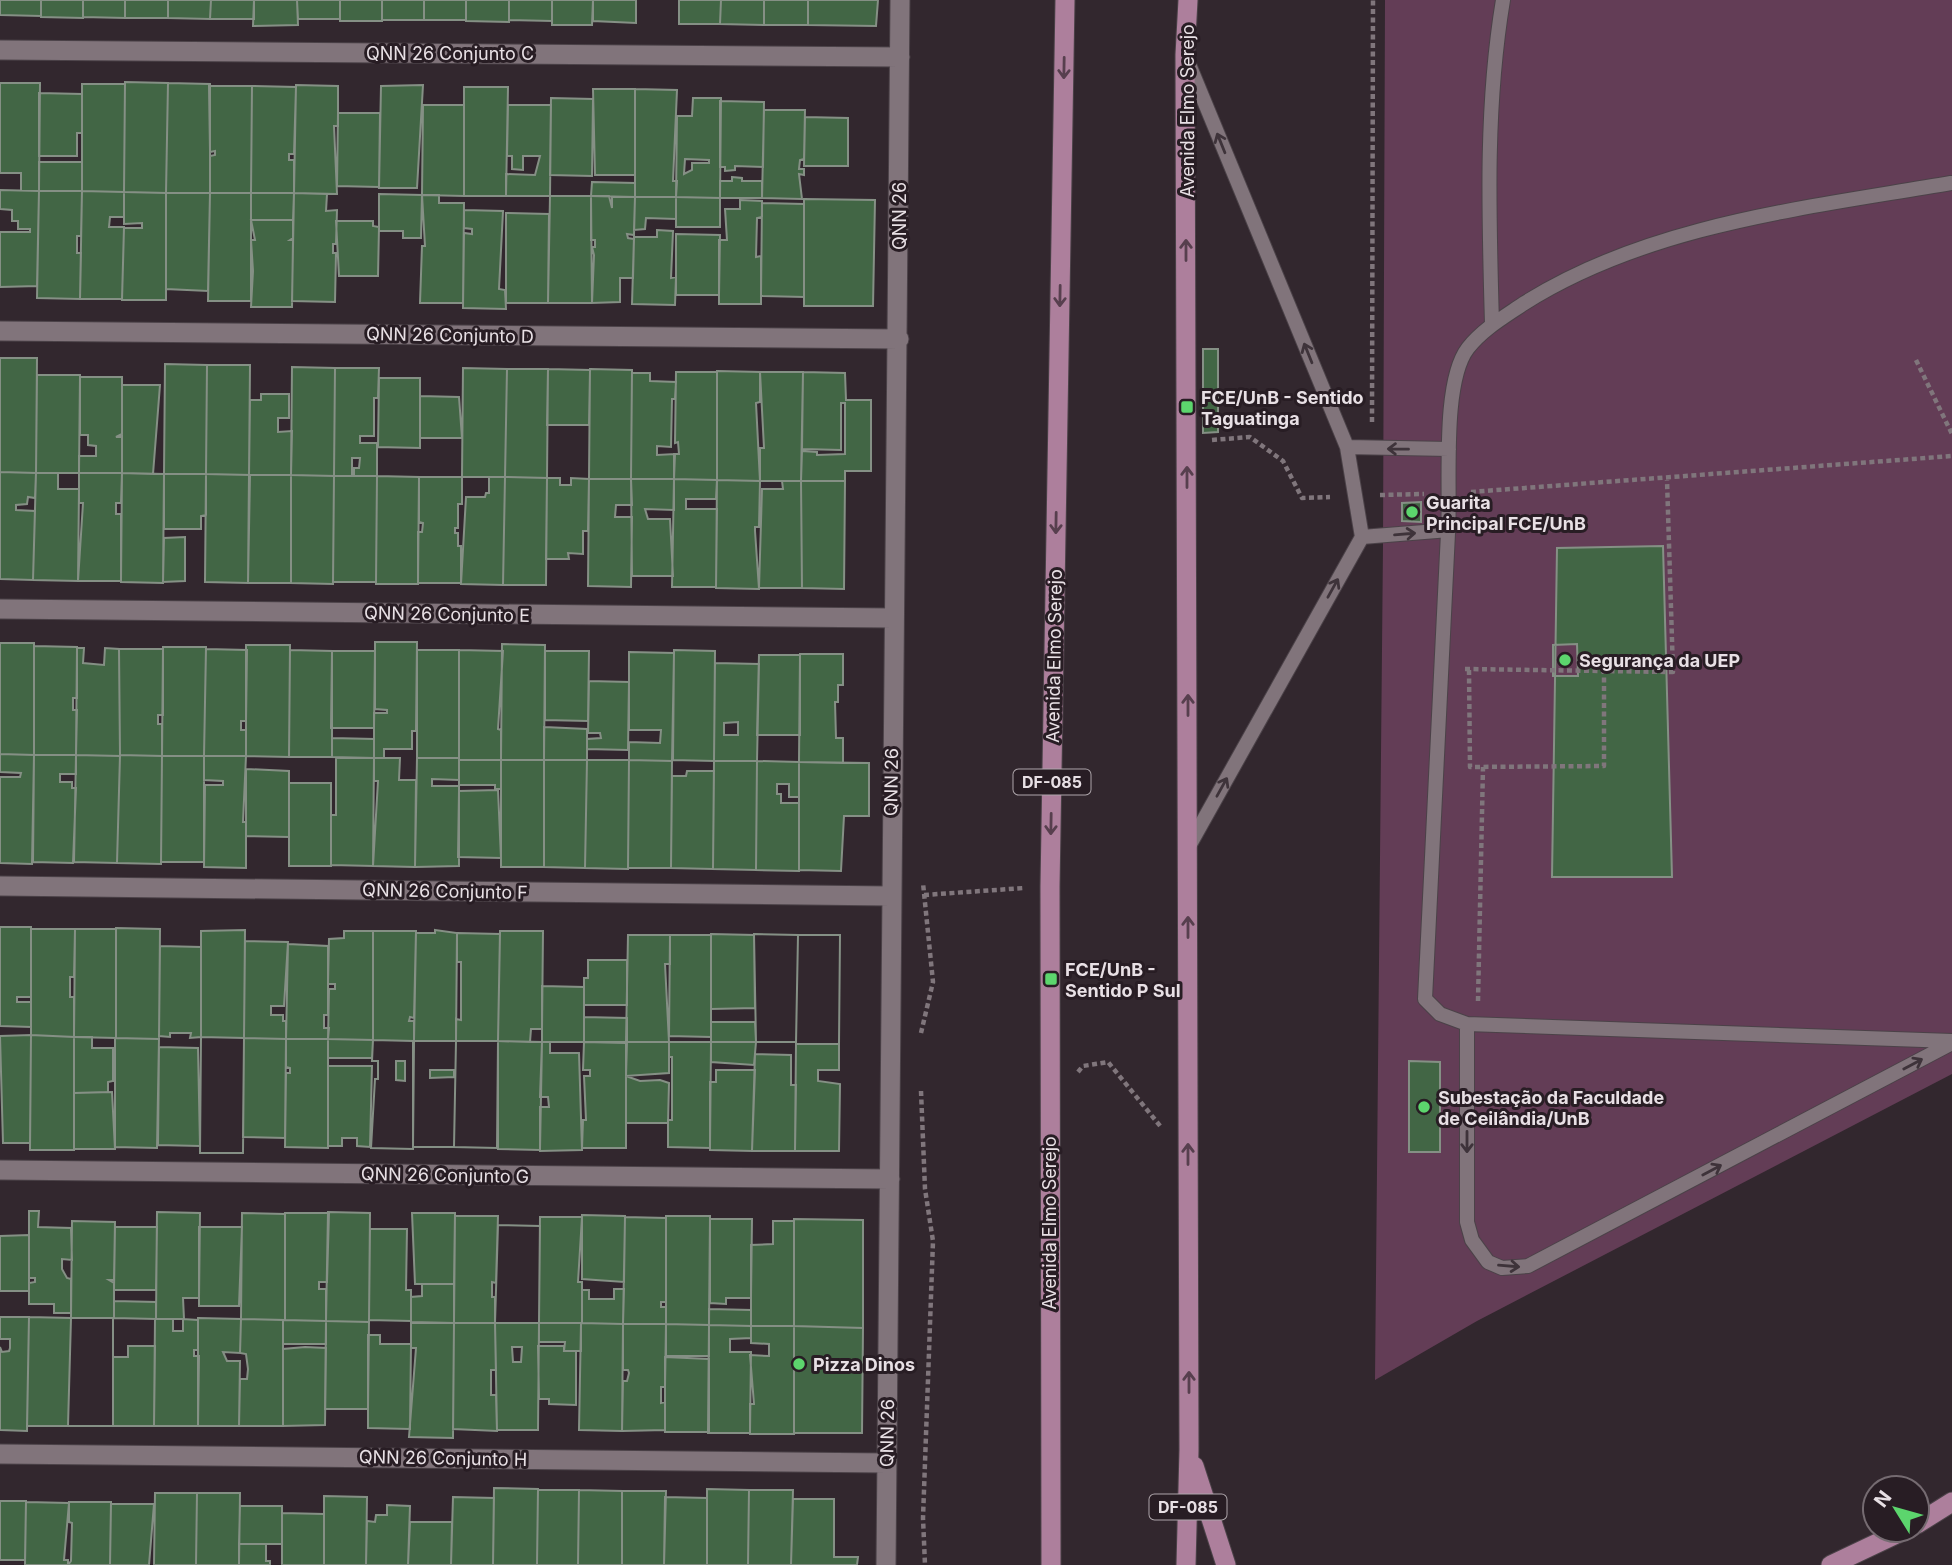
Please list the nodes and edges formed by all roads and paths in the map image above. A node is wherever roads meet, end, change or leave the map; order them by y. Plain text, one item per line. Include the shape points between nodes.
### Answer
1 (900, 0) edge
2 (1065, 0) edge
3 (1188, 0) edge
4 (1373, 0) edge
5 (1503, 0) edge
6 (0, 50) edge
7 (1185, 55) junction
8 (900, 57) junction
9 (1951, 183) edge
10 (1492, 324) junction
11 (0, 331) edge
12 (899, 339) junction
13 (1916, 360) dead end
14 (1952, 434) edge
15 (1211, 440) dead end
16 (1347, 447) junction
17 (1372, 447) junction
18 (1449, 449) junction
19 (1952, 456) edge
20 (1667, 480) junction
21 (1449, 493) junction
22 (1357, 496) junction
23 (1449, 530) junction
24 (1362, 537) junction
25 (0, 609) edge
26 (893, 618) junction
27 (1440, 669) junction
28 (1469, 669) junction
29 (1604, 671) junction
30 (1483, 767) junction
31 (1189, 846) junction
32 (0, 886) edge
33 (1015, 889) dead end
34 (924, 895) dead end
35 (890, 896) junction
36 (1478, 1011) dead end
37 (1467, 1024) junction
38 (1952, 1042) edge
39 (1048, 1104) junction
40 (1188, 1161) junction
41 (0, 1170) edge
42 (890, 1179) junction
43 (1189, 1450) junction
44 (0, 1454) edge
45 (887, 1463) junction
46 (1952, 1502) edge
47 (1931, 1515) edge
48 (1875, 1544) edge
49 (886, 1565) edge
50 (1051, 1565) edge
51 (1186, 1565) edge
52 (1226, 1565) edge
53 (1831, 1565) edge

1 - 8 street, QNN 26
2 -> 39 main road, Avenida Elmo Serejo / DF-085
3 - 7 main road, Avenida Elmo Serejo / DF-085
4 - 17 path
5 - 10 lane via 1494,50 1488,157
6 - 8 street, QNN 26 Conjunto C
16 -> 7 lane
31 -> 7 main road, Avenida Elmo Serejo / DF-085
8 - 12 street, QNN 26
9 - 10 lane via 1812,207 1670,239 1560,281
10 - 18 lane via 1468,348 1457,371
11 - 12 street, QNN 26 Conjunto D
12 - 26 street, QNN 26
13 - 14 path
15 - 22 path via 1250,438 1283,461 1302,498
16 - 17 lane
16 - 22 lane
18 -> 17 lane
18 - 21 lane
19 - 20 path
20 - 21 path
20 - 29 path via 1673,673
21 - 23 lane
22 - 24 lane
24 -> 23 lane
23 - 27 lane
31 -> 24 lane
25 - 26 street, QNN 26 Conjunto E
26 - 35 street, QNN 26
27 - 28 path
27 - 37 lane via 1426,999 1440,1014
28 - 29 path
28 - 30 path via 1470,767
29 - 30 path via 1604,766
30 - 36 path
40 -> 31 main road, Avenida Elmo Serejo / DF-085
32 - 35 street, QNN 26 Conjunto F
33 - 34 path
35 - 42 street, QNN 26
37 - 38 lane
37 -> 38 lane via 1467,1222 1481,1255 1488,1262 1512,1268 1528,1266
39 - 40 path via 1083,1066 1108,1062
39 - 50 main road, Avenida Elmo Serejo / DF-085
43 -> 40 main road, Avenida Elmo Serejo / DF-085
41 - 42 street, QNN 26 Conjunto G
42 - 45 street, QNN 26
43 - 51 main road, Avenida Elmo Serejo / DF-085
43 - 52 main road
44 - 45 street, QNN 26 Conjunto H
45 - 49 street, QNN 26
46 - 47 main road
48 - 53 main road

